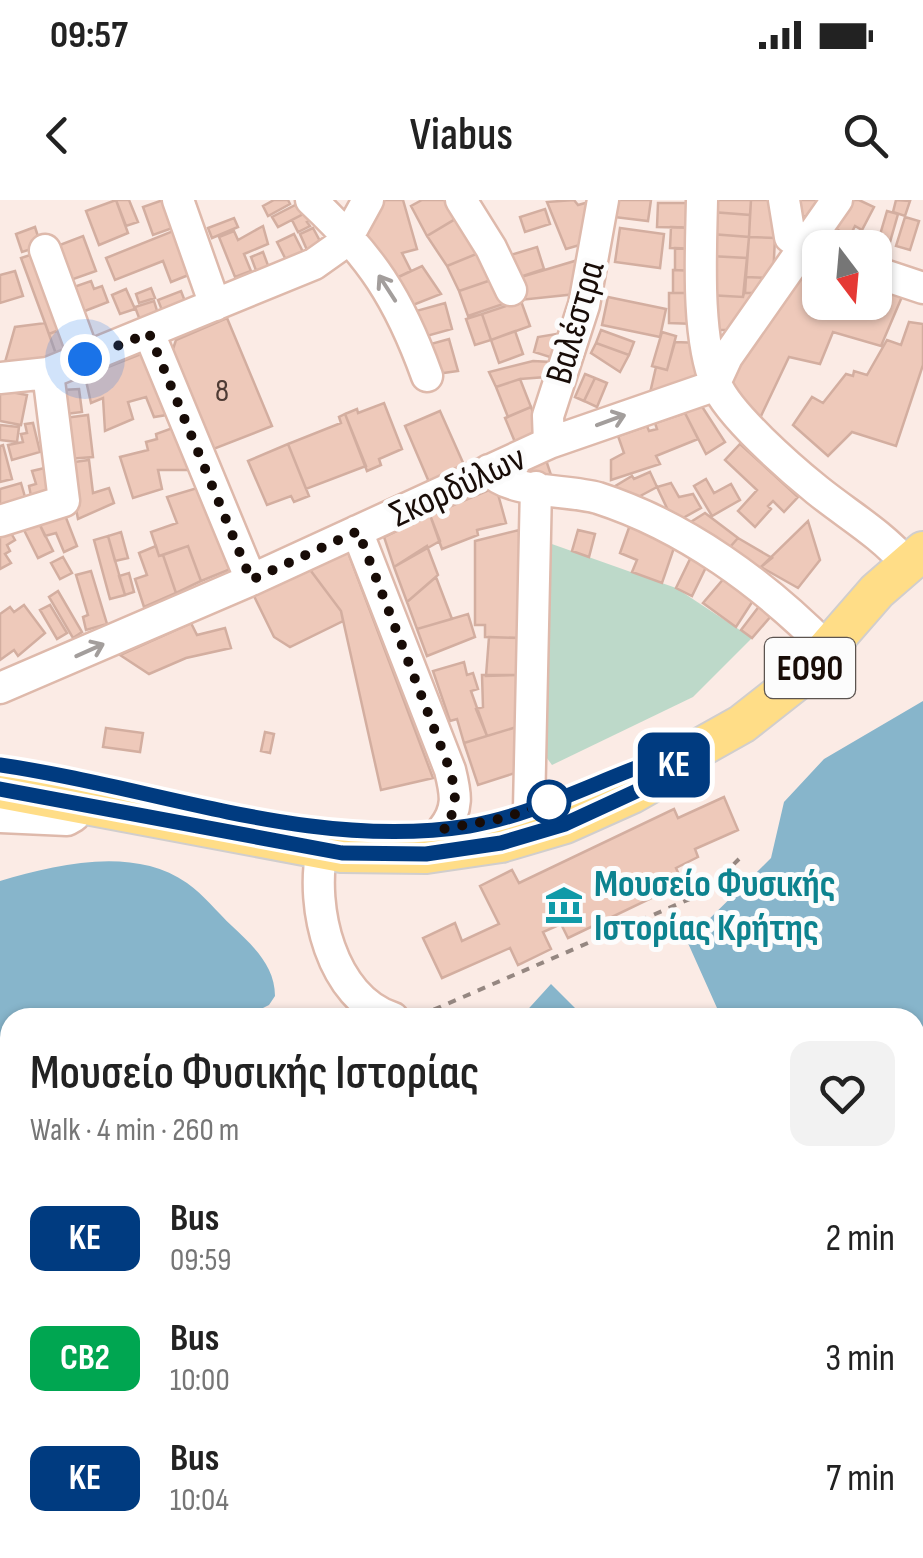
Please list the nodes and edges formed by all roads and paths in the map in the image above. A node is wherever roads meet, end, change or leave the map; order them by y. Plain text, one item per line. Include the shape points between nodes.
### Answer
1 (178, 200) edge
2 (311, 200) edge
3 (368, 200) edge
4 (461, 200) edge
5 (603, 200) edge
6 (702, 200) edge
7 (784, 200) edge
8 (836, 200) edge
9 (821, 230) edge
10 (349, 236) junction
11 (802, 244) edge
12 (45, 250) dead end
13 (802, 262) edge
14 (892, 278) edge
15 (923, 288) edge
16 (510, 290) dead end
17 (215, 305) junction
18 (149, 333) junction
19 (85, 359) junction
20 (48, 373) junction
21 (427, 376) dead end
22 (0, 378) edge
23 (715, 383) junction
24 (550, 443) junction
25 (489, 470) junction
26 (536, 487) junction
27 (0, 521) edge
28 (358, 531) junction
29 (915, 557) edge
30 (251, 580) junction
31 (828, 649) junction
32 (0, 688) edge
33 (676, 761) junction
34 (0, 765) edge
35 (0, 789) edge
36 (81, 802) junction
37 (529, 810) junction
38 (0, 817) edge
39 (443, 829) junction
40 (322, 850) junction
41 (739, 859) dead end
42 (373, 1008) edge
43 (429, 1008) edge

1 - 17 street
2 - 10 street
3 - 10 street
4 - 16 street
5 - 24 street, Βαλέστρα via 579,326 548,416
6 - 23 street via 701,298
7 - 11 street via 788,234
8 - 9 street
10 - 17 street via 321,260
21 -> 10 street via 398,304
12 - 19 street
13 - 23 street
14 - 15 street
17 - 18 street
18 - 19 street
18 - 30 street
19 - 20 street
20 - 22 street
20 - 27 street via 64,501
24 -> 23 street, Σκορδύλων
23 - 29 street via 797,474
24 - 25 street, Σκορδύλων
25 - 26 street via 502,482
25 - 28 street, Σκορδύλων
26 - 31 street via 603,500 678,533 775,599
26 - 37 street
28 - 30 street, Σκορδύλων
28 - 39 street via 450,770 456,802
29 - 31 main road, ΕΟ90
32 -> 30 street, Σκορδύλων
31 - 33 main road, ΕΟ90 via 767,706
33 - 37 main road, ΕΟ90 via 657,760
33 - 40 main road, ΕΟ90 via 662,778 632,794 501,843 394,856
34 - 39 main road, ΕΟ90 via 310,826
35 - 36 main road, ΕΟ90
36 - 38 street via 67,820
36 - 40 main road, ΕΟ90
37 - 39 main road, ΕΟ90
40 - 42 street via 317,890 327,939 354,992
41 - 43 path via 706,892

